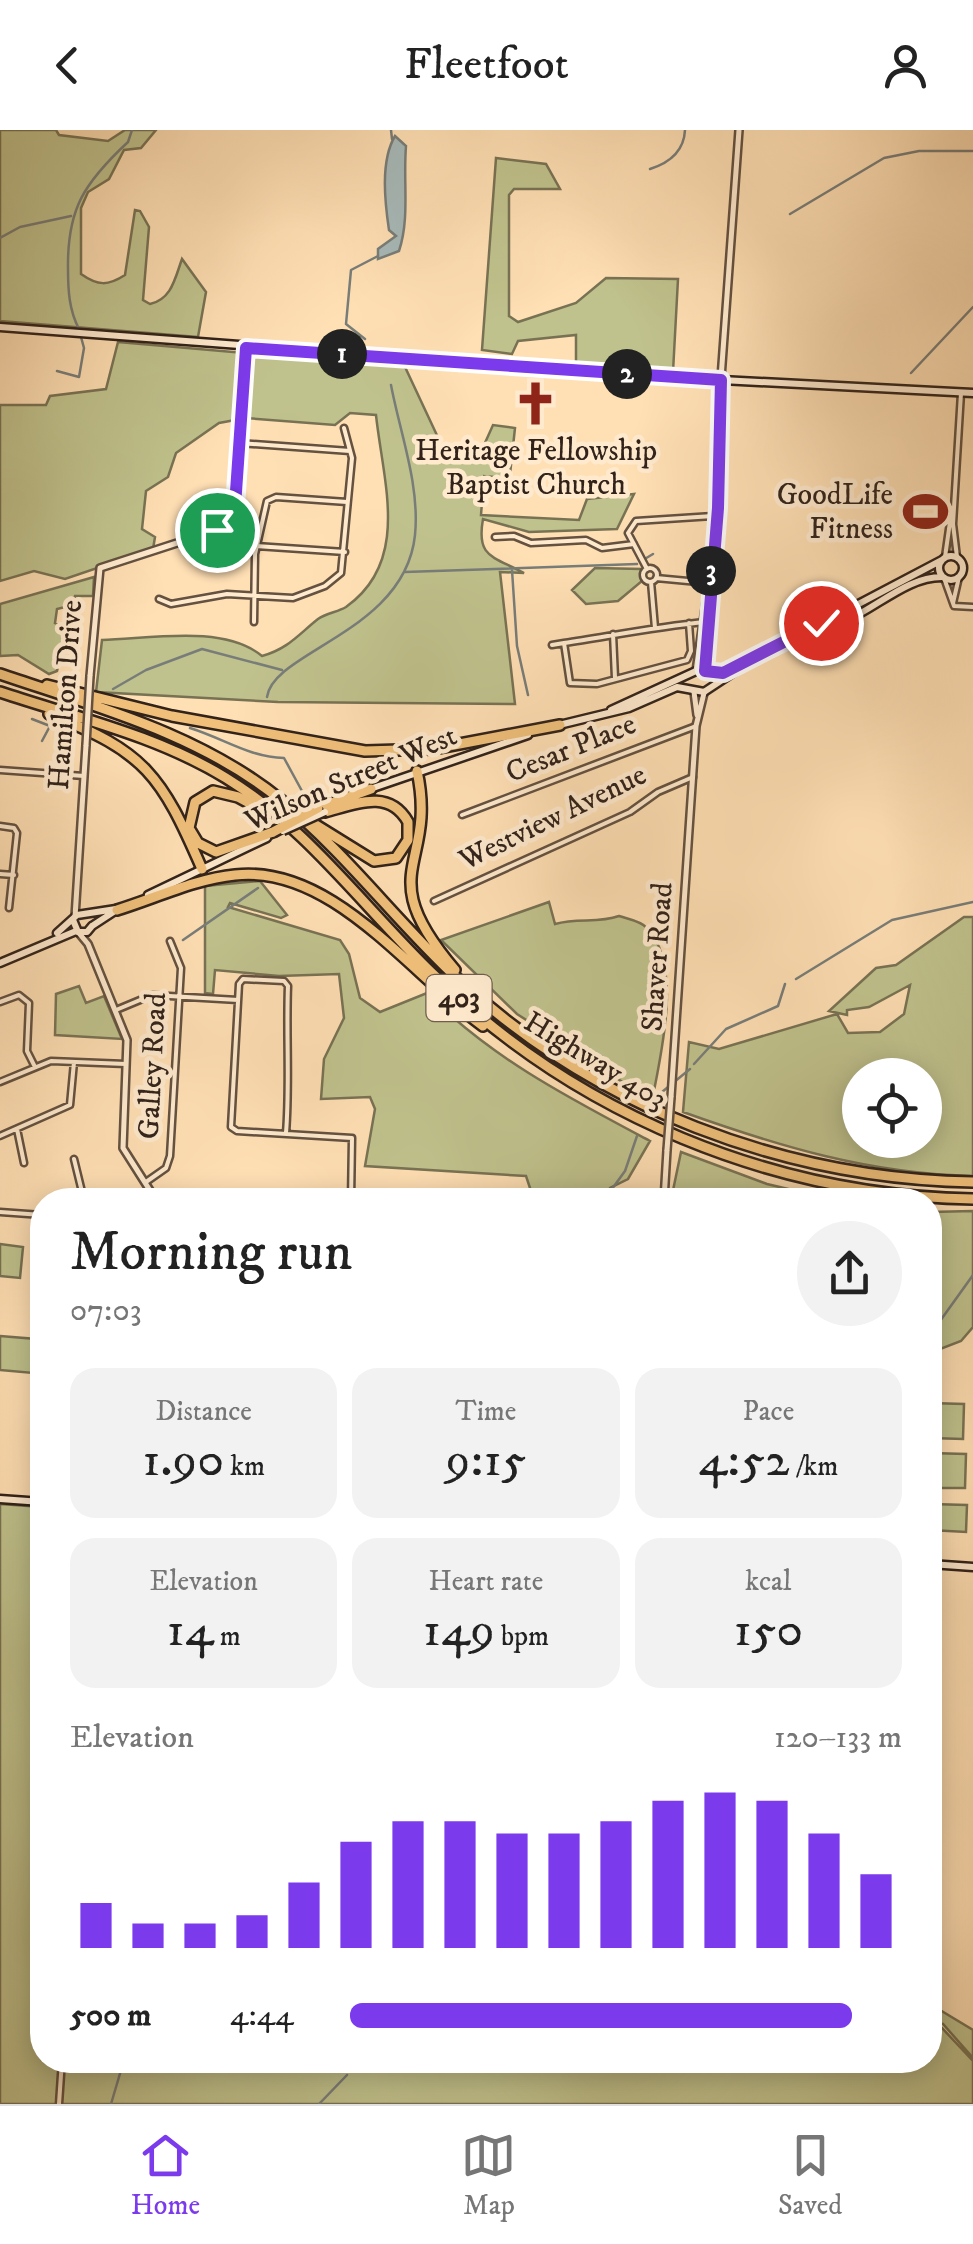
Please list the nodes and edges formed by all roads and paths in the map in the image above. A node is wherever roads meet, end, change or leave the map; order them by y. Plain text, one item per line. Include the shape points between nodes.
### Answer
1 (739, 130) edge
2 (0, 327) edge
3 (246, 348) junction
4 (721, 380) junction
5 (961, 393) junction
6 (973, 393) edge
7 (344, 428) dead end
8 (239, 443) junction
9 (350, 452) junction
10 (349, 502) junction
11 (954, 503) junction
12 (716, 504) junction
13 (713, 516) junction
14 (714, 530) junction
15 (495, 537) dead end
16 (634, 544) junction
17 (256, 546) junction
18 (345, 552) junction
19 (957, 557) junction
20 (943, 558) junction
21 (972, 562) edge
22 (647, 569) junction
23 (960, 575) junction
24 (944, 578) junction
25 (653, 580) junction
26 (709, 583) junction
27 (252, 595) junction
28 (159, 600) dead end
29 (953, 603) junction
30 (973, 607) edge
31 (254, 622) dead end
32 (704, 622) junction
33 (689, 623) junction
34 (655, 628) junction
35 (816, 628) junction
36 (614, 634) junction
37 (564, 643) junction
38 (552, 645) dead end
39 (754, 659) junction
40 (698, 672) junction
41 (0, 674) edge
42 (615, 678) junction
43 (707, 690) junction
44 (694, 691) junction
45 (0, 692) edge
46 (610, 711) junction
47 (697, 722) junction
48 (560, 725) junction
49 (0, 770) edge
50 (417, 771) junction
51 (84, 776) junction
52 (693, 777) junction
53 (371, 789) joint
54 (281, 800) junction
55 (322, 810) junction
56 (462, 815) dead end
57 (0, 826) edge
58 (273, 834) junction
59 (202, 869) junction
60 (0, 874) edge
61 (14, 875) junction
62 (434, 900) dead end
63 (363, 903) junction
64 (9, 908) dead end
65 (118, 910) junction
66 (80, 917) junction
67 (91, 928) junction
68 (77, 932) junction
69 (50, 940) junction
70 (170, 940) dead end
71 (88, 944) junction
72 (0, 964) edge
73 (180, 996) junction
74 (238, 1000) junction
75 (0, 1002) edge
76 (116, 1010) junction
77 (552, 1052) junction
78 (74, 1062) junction
79 (126, 1064) junction
80 (34, 1067) junction
81 (552, 1070) junction
82 (0, 1082) edge
83 (17, 1128) junction
84 (286, 1133) junction
85 (0, 1136) edge
86 (74, 1159) dead end
87 (24, 1163) dead end
88 (973, 1182) edge
89 (144, 1183) junction
90 (81, 1188) edge
91 (148, 1188) edge
92 (352, 1188) edge
93 (665, 1188) edge
94 (866, 1188) edge
95 (942, 1198) edge
96 (973, 1198) edge
97 (0, 1212) edge
98 (30, 1214) edge
99 (0, 1499) edge
100 (30, 1501) edge
101 (942, 1565) edge
102 (973, 1567) edge
103 (61, 2073) edge
104 (59, 2104) edge

1 - 4 street
2 - 3 main road
3 - 4 main road
3 - 8 street, Hamilton Drive
4 - 5 main road
4 - 12 street
5 - 6 main road
5 - 11 street
7 - 9 street
8 - 9 street
8 - 51 street, Hamilton Drive, bridge via 235,506 224,526 100,568
9 - 10 street
10 - 17 street via 270,498
10 - 18 street
11 - 19 street
11 - 20 street
12 - 13 street
12 - 14 street
13 - 14 street
13 - 16 street via 640,519 628,530
14 - 26 street
15 - 16 street via 584,540 601,548
16 - 22 street
17 - 18 street
17 - 27 street
18 - 27 street via 343,571 324,586 293,598
19 - 20 main road, Wilson Street West
19 - 21 main road
19 - 23 main road
20 - 24 main road
20 - 35 main road, Wilson Street West
21 - 23 main road
22 - 25 street via 654,570
22 - 25 street via 644,578
23 - 24 main road, Wilson Street West
23 - 29 street
24 - 29 street
24 - 35 main road, Wilson Street West via 924,578
25 - 26 street
25 - 34 street
26 - 32 street
26 - 40 street
27 - 28 street
27 - 31 street
29 - 30 street
32 - 33 street
32 - 40 street
33 - 34 street
33 - 42 street via 688,658
34 - 36 street
35 - 39 main road, Wilson Street West
36 - 37 street
36 - 42 street
37 - 38 street
37 - 42 street via 572,686
39 - 40 main road, Wilson Street West via 718,674
39 - 43 main road, Wilson Street West
40 - 43 main road via 711,679
40 - 44 main road via 689,683
40 - 46 main road, Wilson Street West
41 - 48 highway via 172,716 365,751 434,749
41 - 54 highway, Highway 403 / 403 via 182,739
43 - 44 main road, Wilson Street West
43 - 47 street, Shaver Road
44 - 46 main road, Wilson Street West via 677,687
44 - 47 street, Shaver Road
45 - 59 highway via 136,757 170,798
45 - 63 highway, Highway 403 / 403 via 130,735 224,776 274,811
46 - 48 main road, Wilson Street West
47 - 52 street, Shaver Road
47 - 56 street, Cesar Place
48 - 50 main road, Wilson Street West
49 - 51 street
50 - 53 main road, Wilson Street West
50 - 77 highway via 422,819 408,876 415,915 460,976
51 - 66 street, Hamilton Drive
52 - 62 street, Westview Avenue
52 - 93 street, Shaver Road, bridge
53 - 55 highway
54 - 55 highway via 365,858 396,858 408,840 405,816 384,801
54 - 77 highway, Highway 403 / 403 via 460,982
55 - 58 highway, bridge
57 - 61 street via 17,833
58 - 59 main road, Wilson Street West
58 - 63 highway via 216,852 198,843 190,819 202,796 214,791 238,797 272,816
59 - 65 main road, Wilson Street West
60 - 61 street
61 - 64 street
63 - 81 highway, Highway 403 / 403 via 466,1004
65 - 66 main road, Wilson Street West
65 - 67 main road, Wilson Street West
65 - 81 highway via 231,875 291,879 331,898 456,1007
66 - 67 main road
66 - 68 main road
66 - 69 main road
67 - 68 main road
67 - 71 street
68 - 69 main road
68 - 71 street
69 - 72 main road
70 - 73 street, Galley Road via 180,964
71 - 76 street
73 - 74 street
73 - 76 street via 150,995
73 - 89 street, Galley Road via 170,1161
74 - 84 street via 231,1126
74 - 84 street via 243,979 288,986
75 - 80 street via 19,995 30,1003 28,1052
76 - 79 street via 127,1036
77 - 88 highway, Highway 403 / 403 via 656,1110 744,1145 837,1169
78 - 79 street
78 - 80 street
78 - 83 street via 70,1105
79 - 89 street via 122,1142
80 - 82 street
81 - 94 highway, Highway 403 / 403 via 652,1126 783,1173
83 - 85 street
83 - 87 street
84 - 92 street via 354,1139
86 - 90 street
89 - 91 street
95 - 96 highway, Highway 403 / 403
97 - 98 street
99 - 100 main road
101 - 102 main road
103 - 104 street

